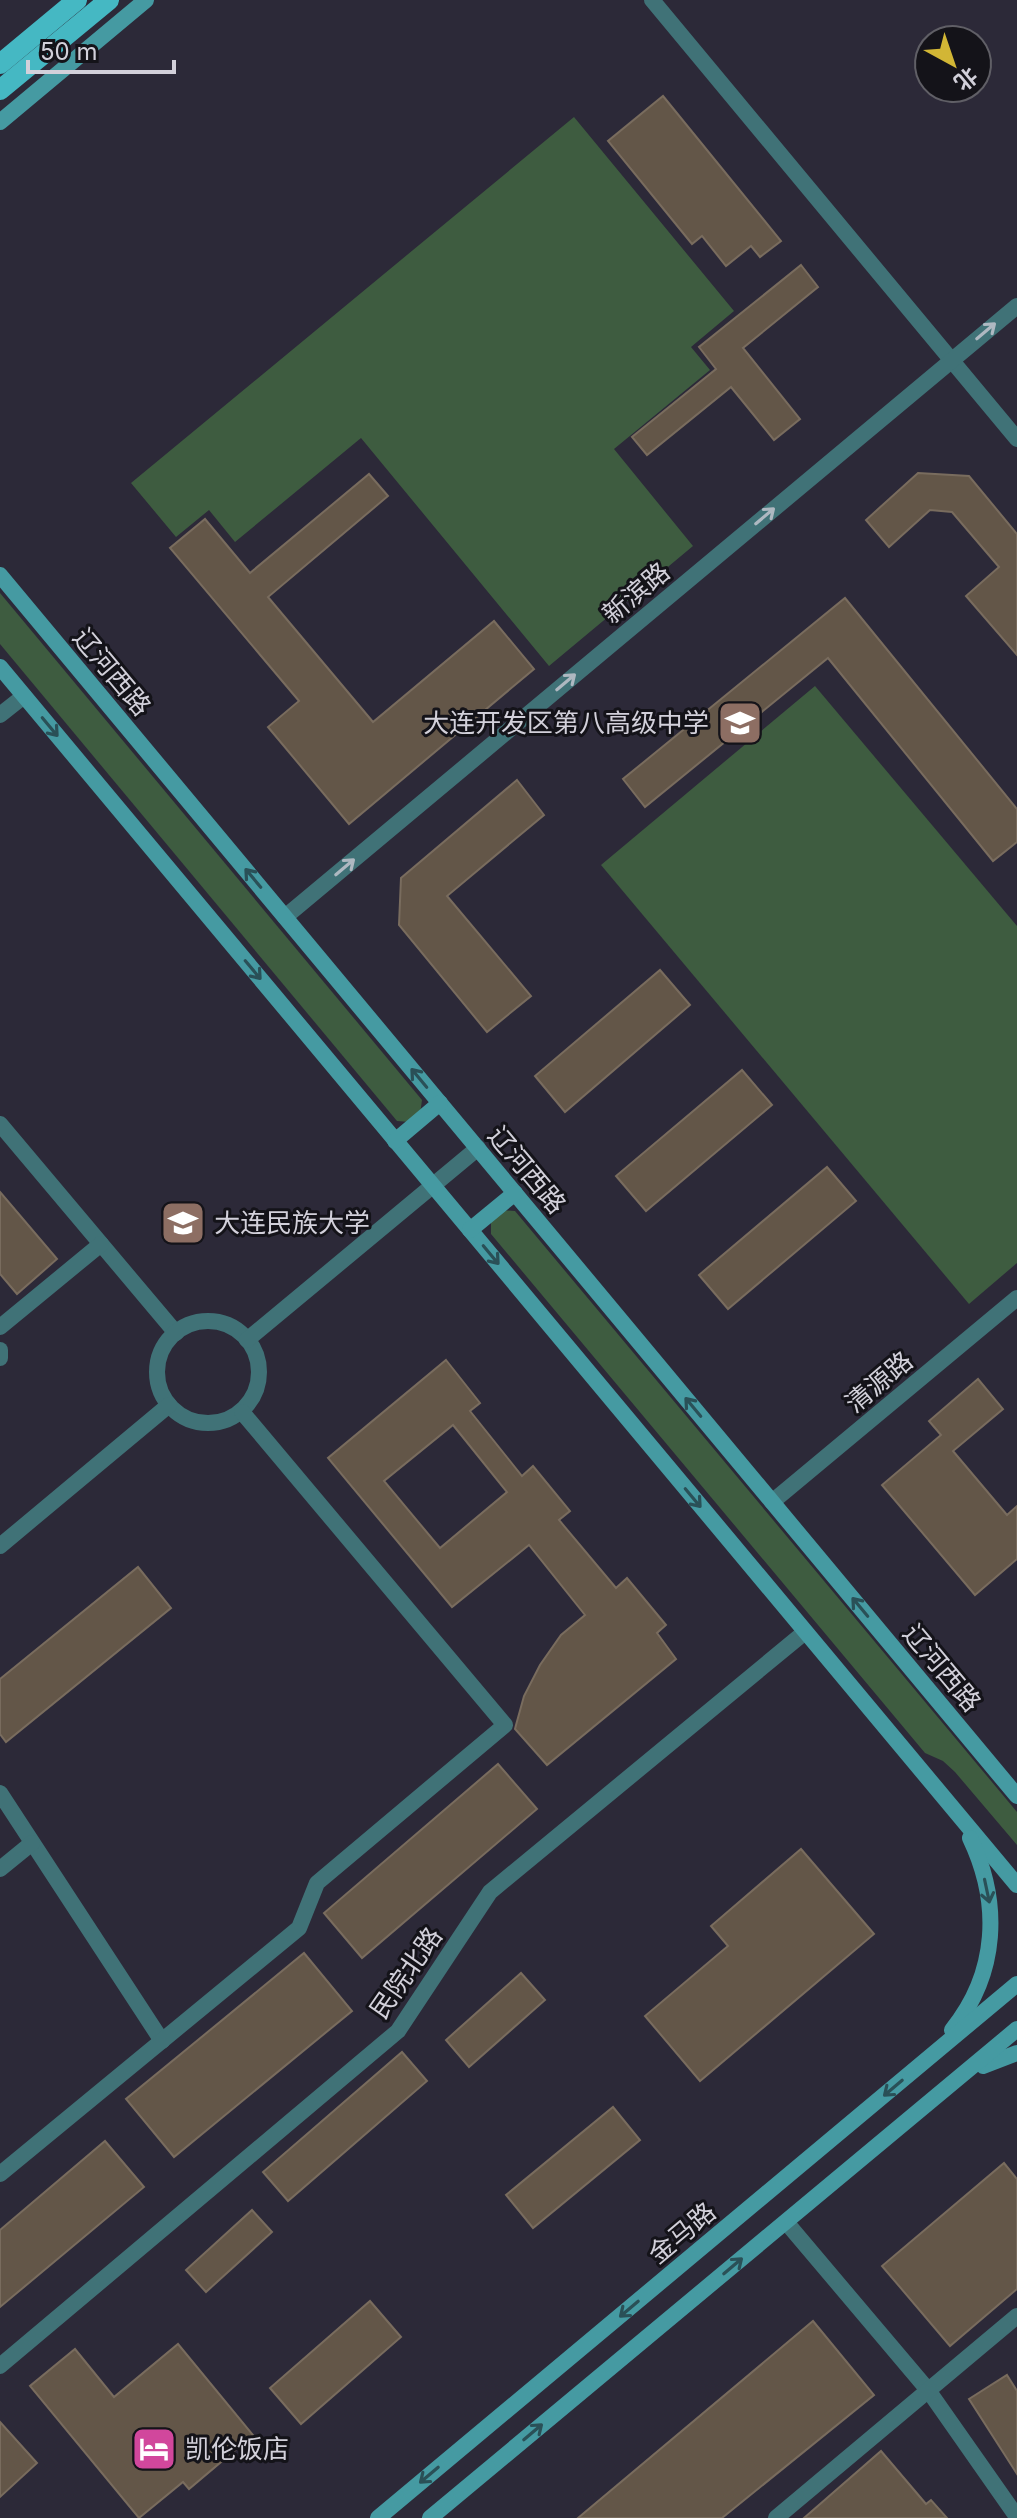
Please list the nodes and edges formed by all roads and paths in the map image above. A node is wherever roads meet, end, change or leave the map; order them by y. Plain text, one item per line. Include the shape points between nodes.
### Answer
1 (77, 0) edge
2 (109, 0) edge
3 (146, 0) edge
4 (652, 0) edge
5 (4, 78) edge
6 (27, 100) junction
7 (0, 122) edge
8 (1017, 306) edge
9 (951, 360) junction
10 (1017, 439) edge
11 (0, 575) edge
12 (0, 667) edge
13 (24, 696) junction
14 (0, 715) edge
15 (285, 917) junction
16 (440, 1103) junction
17 (0, 1124) edge
18 (395, 1141) junction
19 (478, 1148) junction
20 (433, 1186) junction
21 (515, 1193) junction
22 (470, 1230) junction
23 (101, 1244) junction
24 (1017, 1298) edge
25 (0, 1327) edge
26 (176, 1333) junction
27 (247, 1340) junction
28 (0, 1350) edge
29 (0, 1358) edge
30 (169, 1405) junction
31 (242, 1412) junction
32 (772, 1502) junction
33 (0, 1546) edge
34 (805, 1632) junction
35 (1013, 1789) edge
36 (0, 1793) edge
37 (961, 1819) junction
38 (32, 1843) junction
39 (0, 1869) edge
40 (1017, 1885) edge
41 (1017, 1984) edge
42 (1017, 2029) edge
43 (162, 2041) junction
44 (1017, 2053) edge
45 (932, 2055) junction
46 (956, 2079) junction
47 (0, 2174) edge
48 (786, 2222) junction
49 (1017, 2316) edge
50 (0, 2366) edge
51 (928, 2390) junction
52 (1017, 2517) edge
53 (378, 2518) edge
54 (430, 2518) edge
55 (776, 2518) edge

1 - 5 main road
2 - 5 main road
3 - 6 street
4 - 9 street
5 - 6 street
6 - 7 street
9 -> 8 street, 新滨路
9 - 10 street
15 -> 9 street, 新滨路
15 -> 11 street, 辽河西路
12 - 13 street
13 - 14 street
13 -> 18 street
16 -> 15 street, 辽河西路
16 - 18 street
16 - 19 street, 辽河西路
17 - 23 street
18 - 20 street
19 - 20 street
19 - 21 street, 辽河西路
20 - 22 street
20 - 27 street
21 - 22 street
32 -> 21 street, 辽河西路
22 -> 34 street
23 - 25 street
23 - 26 street
24 - 32 street, 清源路
26 - 27 street via 209,1321 226,1324
26 - 30 street via 165,1345 158,1368 160,1392
27 - 31 street via 259,1363 259,1381
28 - 29 street
30 - 31 street via 181,1416 212,1424
30 - 33 street
31 - 43 street via 505,1725 317,1883 299,1928
35 -> 32 street, 辽河西路
34 - 37 street
34 - 50 street, 民院北路 via 490,1892 398,2031
36 - 38 street
37 - 40 street
37 -> 45 street via 979,1856 990,1899 992,1939 982,1977 963,2016
38 - 39 street
38 - 43 street
41 - 45 street, 金马路
42 - 46 street
43 - 47 street
44 - 46 street
45 -> 53 street, 金马路
46 - 48 street
48 - 51 street
54 -> 48 street
49 - 51 street
51 - 52 street
51 - 55 street

